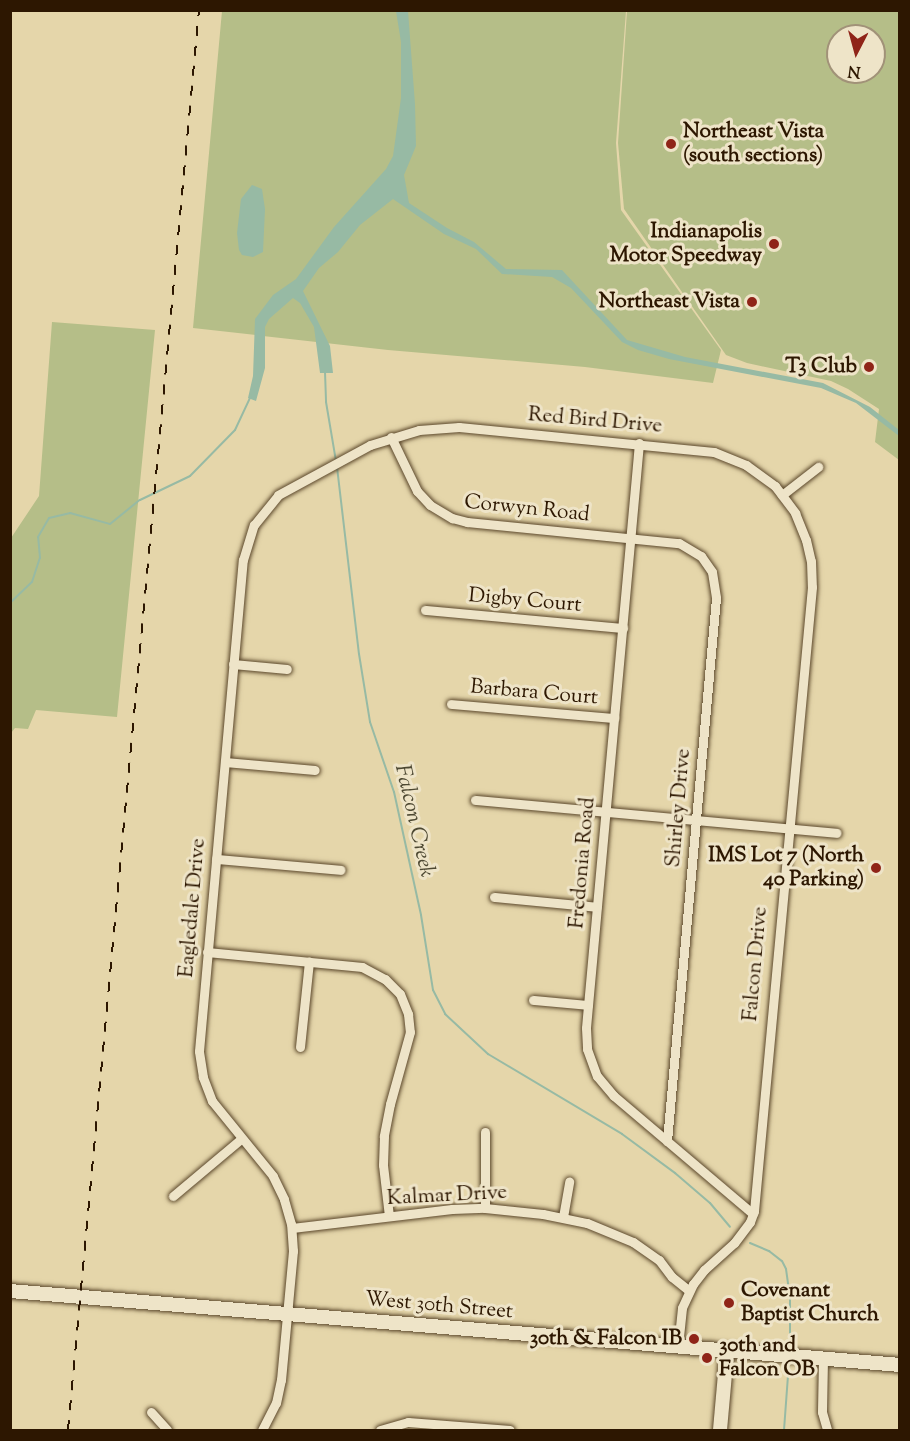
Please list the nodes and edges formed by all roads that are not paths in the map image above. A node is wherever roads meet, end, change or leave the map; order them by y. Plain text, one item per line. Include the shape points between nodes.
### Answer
1 (391, 437) junction
2 (639, 443) junction
3 (818, 467) dead end
4 (782, 495) junction
5 (631, 538) junction
6 (425, 610) dead end
7 (622, 628) junction
8 (234, 664) junction
9 (287, 669) dead end
10 (451, 704) dead end
11 (614, 718) junction
12 (225, 762) junction
13 (315, 770) dead end
14 (475, 800) dead end
15 (606, 813) junction
16 (696, 821) junction
17 (790, 830) junction
18 (836, 833) dead end
19 (216, 859) junction
20 (341, 870) dead end
21 (494, 897) dead end
22 (597, 907) junction
23 (207, 952) junction
24 (309, 962) junction
25 (533, 1000) dead end
26 (588, 1005) junction
27 (300, 1047) dead end
28 (485, 1132) dead end
29 (242, 1139) junction
30 (666, 1141) junction
31 (570, 1182) dead end
32 (173, 1196) dead end
33 (485, 1208) junction
34 (753, 1214) junction
35 (389, 1216) junction
36 (563, 1217) junction
37 (292, 1228) junction
38 (10, 1291) edge
39 (689, 1291) junction
40 (288, 1314) junction
41 (678, 1347) junction
42 (727, 1351) junction
43 (823, 1359) junction
44 (900, 1365) edge
45 (151, 1412) dead end
46 (167, 1431) edge
47 (262, 1431) edge
48 (380, 1431) edge
49 (510, 1431) edge
50 (720, 1431) edge
51 (827, 1431) edge

1 - 2 street, Red Bird Drive via 459,427
1 - 5 street, Corwyn Road via 417,491 430,505 452,518
1 - 8 street, Eagledale Drive via 278,495 265,509 251,531 243,560
2 - 4 street, Red Bird Drive via 700,449 729,457 755,470
2 - 5 street, Fredonia Road
3 - 4 street
4 - 17 street, Falcon Drive via 804,533 812,573
5 - 7 street, Fredonia Road
5 - 16 street, Shirley Drive via 672,541 690,548 706,562 716,583
6 - 7 street, Digby Court
7 - 11 street, Fredonia Road
8 - 9 street
8 - 12 street, Eagledale Drive
10 - 11 street, Barbara Court
11 - 15 street, Fredonia Road
12 - 13 street
12 - 19 street, Eagledale Drive
14 - 15 street
15 - 16 street
15 - 22 street, Fredonia Road
16 - 17 street
16 - 30 street, Shirley Drive
17 - 18 street
17 - 34 street, Falcon Drive
19 - 20 street
19 - 23 street, Eagledale Drive
21 - 22 street
22 - 26 street, Fredonia Road
23 - 24 street
23 - 29 street, Eagledale Drive via 199,1043 201,1069 212,1101
24 - 27 street
24 - 35 street via 373,970 396,988 406,1007 410,1022 408,1040 390,1104 384,1143
25 - 26 street
26 - 30 street, Fredonia Road via 586,1042 595,1073 614,1096
28 - 33 street
29 - 32 street
29 - 37 street, Eagledale Drive via 275,1180
30 - 34 street, Fredonia Road
31 - 36 street
33 - 35 street, Kalmar Drive
33 - 36 street, Kalmar Drive
34 - 39 street, Falcon Drive via 734,1243 704,1270
35 - 37 street, Kalmar Drive
36 - 39 street, Kalmar Drive via 604,1228 633,1242 659,1260
37 - 40 street, Eagledale Drive
38 - 40 main road, West 30th Street
39 - 41 street, Falcon Drive via 681,1315
40 - 41 main road, West 30th Street
40 - 47 street, Eagledale Drive via 279,1395
41 - 42 main road, West 30th Street
42 - 43 main road, West 30th Street
42 - 50 main road
43 - 44 main road, West 30th Street
43 - 51 street via 822,1412
45 - 46 street
48 - 49 street via 408,1422

